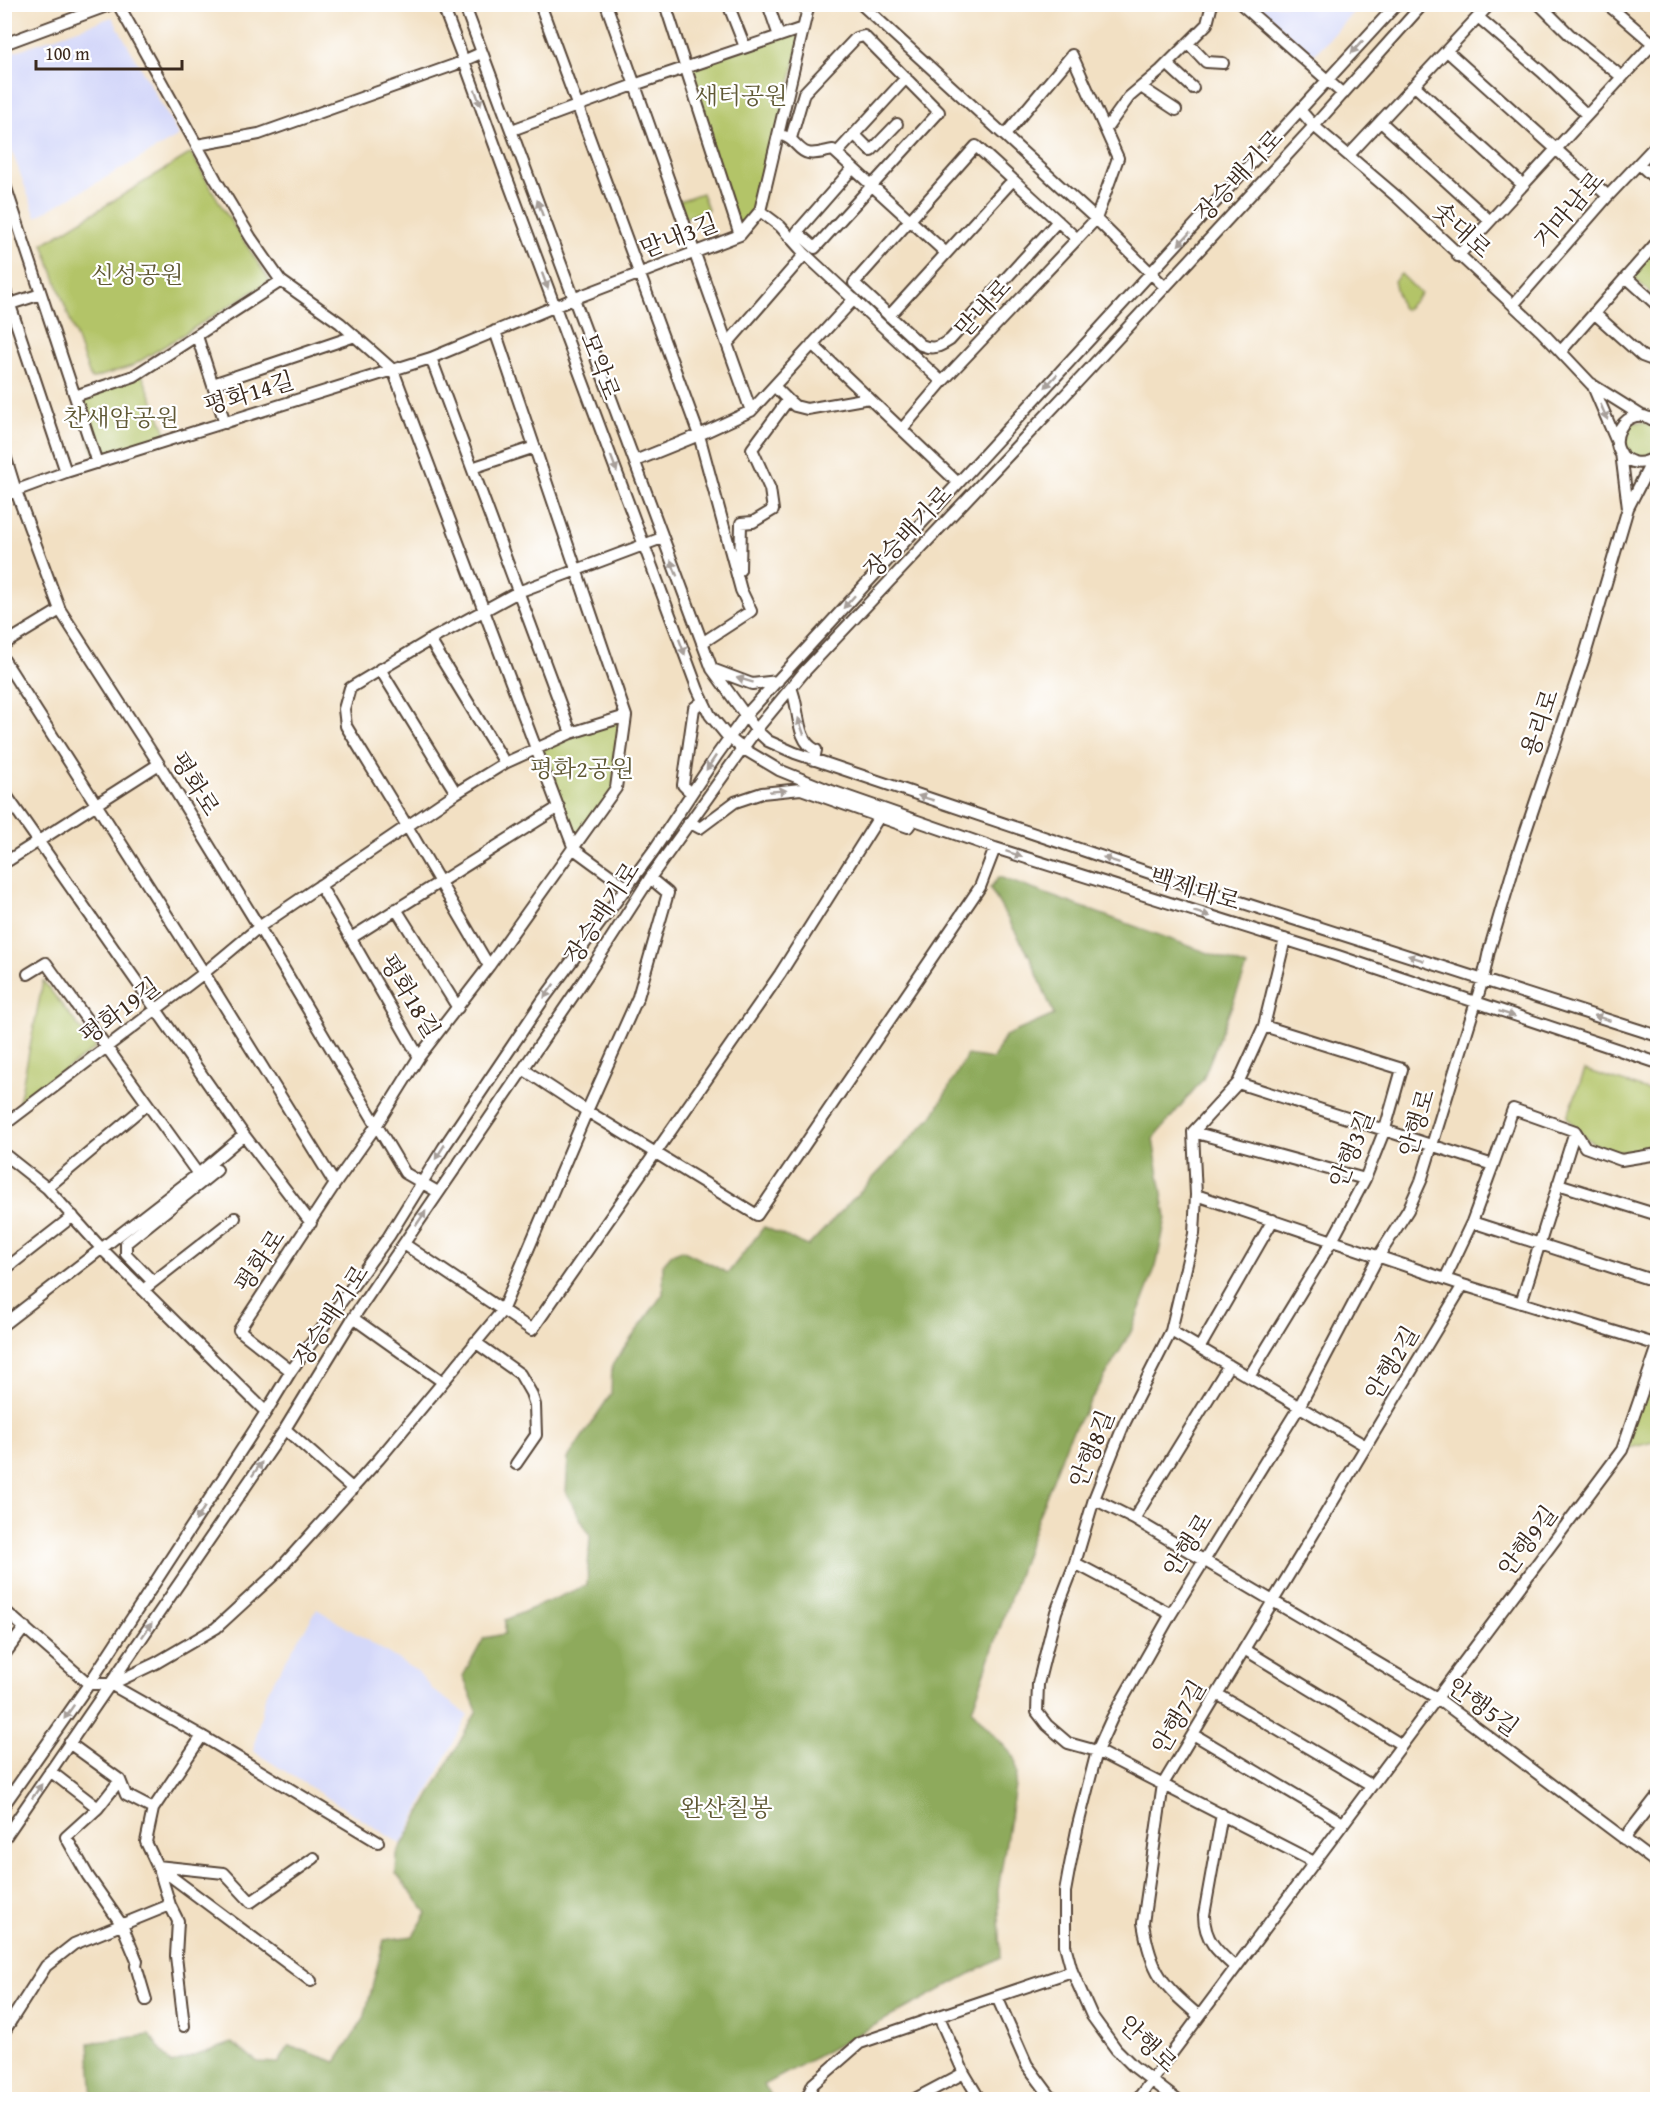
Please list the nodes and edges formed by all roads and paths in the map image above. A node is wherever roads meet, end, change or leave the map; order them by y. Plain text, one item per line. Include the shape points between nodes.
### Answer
1 (112, 4) edge
2 (118, 4) edge
3 (442, 4) edge
4 (464, 4) edge
5 (540, 4) edge
6 (606, 4) edge
7 (665, 4) edge
8 (728, 4) edge
9 (768, 4) edge
10 (809, 4) edge
11 (861, 4) edge
12 (1212, 4) edge
13 (1241, 4) edge
14 (1397, 4) edge
15 (1422, 4) edge
16 (1490, 4) edge
17 (1539, 4) edge
18 (1607, 4) edge
19 (1478, 17) junction
20 (803, 28) junction
21 (779, 36) junction
22 (1188, 43) junction
23 (1656, 43) edge
24 (4, 44) edge
25 (745, 47) junction
26 (1447, 51) junction
27 (481, 53) junction
28 (464, 61) junction
29 (1223, 63) dead end
30 (1167, 64) junction
31 (686, 68) junction
32 (1622, 77) junction
33 (906, 78) junction
34 (1327, 80) junction
35 (634, 85) junction
36 (1415, 86) junction
37 (1141, 87) junction
38 (1192, 88) dead end
39 (1343, 94) junction
40 (578, 106) junction
41 (1176, 110) dead end
42 (1301, 111) junction
43 (1587, 115) junction
44 (1381, 122) junction
45 (897, 124) dead end
46 (1314, 126) junction
47 (1106, 129) junction
48 (512, 130) junction
49 (778, 134) junction
50 (854, 134) junction
51 (1005, 135) junction
52 (791, 138) junction
53 (1658, 143) edge
54 (197, 145) junction
55 (1556, 150) junction
56 (837, 153) junction
57 (1349, 155) junction
58 (1639, 164) junction
59 (853, 168) junction
60 (1013, 180) junction
61 (1658, 181) edge
62 (4, 182) edge
63 (1523, 185) junction
64 (873, 186) junction
65 (1608, 196) junction
66 (760, 211) junction
67 (1096, 219) junction
68 (910, 220) junction
69 (1058, 221) junction
70 (1490, 221) junction
71 (740, 235) junction
72 (1077, 239) junction
73 (1658, 241) edge
74 (694, 253) junction
75 (946, 253) junction
76 (805, 254) junction
77 (1458, 256) junction
78 (639, 273) junction
79 (1151, 275) junction
80 (1626, 277) junction
81 (280, 281) junction
82 (4, 287) edge
83 (1165, 287) junction
84 (41, 294) junction
85 (573, 299) junction
86 (854, 299) junction
87 (7, 305) edge
88 (1514, 305) junction
89 (1658, 306) edge
90 (554, 307) junction
91 (1593, 313) junction
92 (889, 316) junction
93 (495, 331) junction
94 (197, 336) junction
95 (355, 336) junction
96 (727, 344) junction
97 (812, 344) junction
98 (1561, 351) junction
99 (431, 357) junction
100 (1658, 362) edge
101 (393, 370) junction
102 (942, 382) junction
103 (213, 384) junction
104 (1592, 384) junction
105 (774, 386) junction
106 (75, 396) junction
107 (869, 398) junction
108 (788, 400) junction
109 (751, 411) junction
110 (1642, 416) junction
111 (1656, 422) edge
112 (225, 423) junction
113 (902, 429) junction
114 (699, 435) junction
115 (1616, 440) junction
116 (535, 447) junction
117 (4, 452) edge
118 (1621, 453) junction
119 (1656, 456) edge
120 (635, 460) junction
121 (98, 463) junction
122 (472, 468) junction
123 (66, 472) junction
124 (957, 482) junction
125 (16, 491) junction
126 (4, 495) edge
127 (1628, 508) junction
128 (662, 538) junction
129 (643, 545) junction
130 (576, 569) junction
131 (739, 582) junction
132 (518, 592) junction
133 (60, 610) junction
134 (484, 611) junction
135 (430, 640) junction
136 (702, 643) junction
137 (4, 644) edge
138 (4, 660) edge
139 (380, 669) junction
140 (712, 669) junction
141 (778, 681) junction
142 (791, 688) junction
143 (703, 701) junction
144 (626, 716) junction
145 (745, 716) junction
146 (756, 730) junction
147 (571, 733) junction
148 (728, 737) junction
149 (742, 748) junction
150 (537, 749) junction
151 (814, 760) junction
152 (505, 763) junction
153 (159, 765) junction
154 (4, 792) edge
155 (456, 793) junction
156 (691, 793) junction
157 (97, 804) junction
158 (559, 807) junction
159 (879, 817) junction
160 (913, 820) junction
161 (689, 822) junction
162 (408, 825) junction
163 (39, 841) junction
164 (995, 848) junction
165 (574, 849) junction
166 (4, 856) edge
167 (650, 878) junction
168 (440, 881) junction
169 (320, 885) junction
170 (626, 887) junction
171 (396, 909) junction
172 (259, 927) junction
173 (351, 938) junction
174 (1285, 939) junction
175 (489, 966) junction
176 (204, 973) junction
177 (28, 974) dead end
178 (1483, 979) junction
179 (1474, 1003) junction
180 (458, 1008) junction
181 (158, 1009) junction
182 (1264, 1026) junction
183 (1658, 1036) edge
184 (107, 1047) junction
185 (419, 1057) junction
186 (1658, 1063) edge
187 (522, 1069) junction
188 (1238, 1083) junction
189 (146, 1105) junction
190 (586, 1111) junction
191 (4, 1125) edge
192 (376, 1126) junction
193 (1385, 1129) junction
194 (1575, 1131) junction
195 (1193, 1132) junction
196 (244, 1135) junction
197 (1433, 1144) junction
198 (4, 1154) edge
199 (656, 1154) junction
200 (1658, 1154) edge
201 (1493, 1165) junction
202 (217, 1170) dead end
203 (198, 1174) junction
204 (1365, 1179) junction
205 (421, 1183) junction
206 (335, 1184) junction
207 (1558, 1184) junction
208 (47, 1188) junction
209 (438, 1192) junction
210 (1196, 1195) junction
211 (1658, 1215) edge
212 (73, 1216) junction
213 (235, 1218) dead end
214 (1272, 1220) junction
215 (1472, 1222) junction
216 (311, 1223) junction
217 (1332, 1241) junction
218 (404, 1244) junction
219 (1540, 1244) junction
220 (101, 1248) junction
221 (1378, 1257) junction
222 (4, 1270) edge
223 (1445, 1279) junction
224 (153, 1282) junction
225 (1658, 1282) edge
226 (1463, 1285) junction
227 (143, 1290) junction
228 (1521, 1303) junction
229 (502, 1311) junction
230 (353, 1318) junction
231 (4, 1324) edge
232 (1171, 1331) junction
233 (475, 1342) junction
234 (1658, 1345) edge
235 (1200, 1347) junction
236 (1229, 1365) junction
237 (291, 1371) junction
238 (1249, 1377) junction
239 (443, 1382) junction
240 (1299, 1407) junction
241 (266, 1412) junction
242 (285, 1429) junction
243 (1366, 1446) junction
244 (516, 1464) dead end
245 (353, 1489) junction
246 (1094, 1499) junction
247 (1134, 1519) junction
248 (1203, 1560) junction
249 (1075, 1563) junction
250 (1273, 1601) junction
251 (4, 1610) edge
252 (1171, 1614) junction
253 (25, 1627) junction
254 (1244, 1649) junction
255 (4, 1655) edge
256 (89, 1684) junction
257 (110, 1684) junction
258 (1217, 1694) junction
259 (1437, 1698) junction
260 (1193, 1734) junction
261 (202, 1736) junction
262 (69, 1743) junction
263 (1402, 1745) junction
264 (1097, 1751) junction
265 (50, 1771) junction
266 (120, 1780) junction
267 (1163, 1784) junction
268 (1371, 1785) junction
269 (1658, 1795) edge
270 (4, 1805) edge
271 (98, 1808) junction
272 (153, 1809) junction
273 (1222, 1814) junction
274 (1343, 1823) junction
275 (4, 1839) edge
276 (1624, 1839) junction
277 (378, 1842) dead end
278 (314, 1858) dead end
279 (1314, 1862) junction
280 (1658, 1864) edge
281 (157, 1866) junction
282 (170, 1905) junction
283 (122, 1924) junction
284 (1235, 1968) junction
285 (1072, 1971) junction
286 (311, 1982) dead end
287 (997, 1997) junction
288 (146, 2000) dead end
289 (1199, 2016) junction
290 (8, 2017) edge
291 (939, 2017) junction
292 (184, 2026) dead end
293 (4, 2032) edge
294 (964, 2073) junction
295 (1151, 2080) junction
296 (806, 2100) edge
297 (913, 2100) edge
298 (980, 2100) edge
299 (1053, 2100) edge
300 (1137, 2100) edge
301 (1177, 2100) edge

1 - 24 street
2 - 54 street
3 - 28 street, 모악로
4 - 27 street, 모악로
5 - 40 street
6 - 35 street
7 - 31 street
8 - 25 street
9 - 21 street
10 - 20 street, 맏내3길
11 - 51 street
12 - 22 street via 1207,24
13 - 34 street
14 -> 34 street, 장승배기로
15 - 39 street, 장승배기로
16 - 19 street
17 - 32 street
18 - 23 street
19 - 26 street
19 - 43 street
20 - 21 street
20 - 49 street, 맏내3길
21 - 25 street
22 - 29 street via 1206,62
22 - 30 street
23 - 32 street
25 - 31 street
26 - 36 street
26 - 55 street
27 - 28 street
27 - 48 street, 모악로
28 - 54 street via 259,134
28 -> 90 street, 모악로
30 - 37 street
30 - 38 street
31 - 35 street
31 - 71 street
32 - 43 street
33 - 50 street
33 - 52 street via 864,36 855,38 804,93
33 - 64 street via 939,112
34 - 39 street
34 - 42 street, 장승배기로
35 - 40 street
35 - 74 street
36 - 44 street
36 - 63 street
37 - 41 street
37 - 47 street
39 - 46 street, 장승배기로
40 - 48 street
40 - 78 street
42 - 46 street, 솟대로
42 -> 79 street, 장승배기로
43 - 55 street
44 - 57 street
44 - 70 street
45 - 50 street via 871,151
46 - 57 street, 솟대로
46 - 83 street, 장승배기로
47 - 51 street, 맏내로 via 1072,55
47 - 67 street, 맏내로 via 1118,158
85 -> 48 street, 모악로
49 - 52 street
49 - 66 street, 맏내3길
50 - 56 street
51 - 67 street
52 - 56 street via 799,155 833,150
53 - 58 street, 거마남로
54 - 81 street
55 - 63 street
55 - 65 street
56 - 59 street
57 - 77 street, 솟대로
58 - 61 street
58 - 65 street, 거마남로
59 - 64 street
59 - 64 street via 797,232 815,248
60 - 68 street via 976,146
60 - 69 street
60 - 75 street
62 - 84 street
63 - 70 street
64 - 68 street
65 - 88 street, 거마남로
66 - 71 street, 맏내3길
66 - 76 street
67 - 72 street, 맏내로
67 - 79 street
68 - 75 street
68 - 92 street via 854,283
69 - 72 street
69 - 92 street via 950,340 940,346 921,345
70 - 77 street
71 - 74 street, 맏내3길
72 - 102 street, 맏내로
73 - 80 street
74 - 78 street, 맏내3길
74 - 96 street
75 - 92 street
76 - 86 street
76 - 96 street
77 - 88 street, 솟대로
78 - 85 street, 맏내3길
78 - 114 street
79 - 83 street
79 -> 124 street, 장승배기로
80 - 89 street
80 - 91 street
81 - 94 street
81 - 95 street
82 - 87 street
83 - 142 street, 장승배기로
84 - 87 street
84 - 106 street
85 - 90 street, 평화14길
85 - 120 street, 모악로
86 - 97 street
86 - 102 street
87 - 123 street
88 - 98 street, 솟대로
90 - 93 street, 평화14길
90 -> 129 street, 모악로
91 - 98 street
91 - 100 street via 1642,356
93 - 99 street, 평화14길
93 - 116 street
94 - 103 street
94 - 106 street via 134,376
95 - 101 street
95 - 103 street
96 - 109 street
97 - 105 street
97 - 107 street
98 - 104 street, 솟대로
99 - 101 street, 평화14길
99 - 122 street
101 - 112 street, 평화14길
101 - 134 street
102 - 113 street, 맏내로
103 - 112 street
104 - 110 street
104 -> 115 street
105 - 108 street
105 - 109 street
106 - 121 street
107 - 108 street via 807,409
107 - 113 street
108 - 131 street via 752,449 771,489 773,510 753,522 741,523
109 - 114 street
110 - 111 street
110 - 115 street via 1625,421
112 - 121 street, 평화14길
113 - 124 street
114 - 120 street
114 - 131 street
115 - 118 street
116 - 122 street
116 - 130 street
117 - 125 street, 평화로
118 - 119 street, 용리로 via 1640,463
118 - 127 street
119 - 127 street, 용리로
120 - 128 street, 모악로
121 - 123 street, 평화14길
122 - 132 street
123 - 125 street, 평화14길
124 -> 141 street, 장승배기로
125 - 126 street, 평화14길
125 - 133 street, 평화로
127 - 178 street, 용리로 via 1584,658 1515,863
128 - 129 street
136 -> 128 street, 모악로
129 - 130 street
129 -> 143 street, 모악로
130 - 132 street
130 - 144 street, 평화18길
131 - 136 street via 751,611
132 - 134 street
132 - 147 street
133 - 137 street
133 - 153 street, 평화로
134 - 135 street
134 - 150 street
135 - 139 street
135 - 152 street
136 - 140 street, 모악로
138 - 157 street
139 - 155 street
139 - 162 street via 350,688 346,726
141 -> 140 street via 752,684
140 - 145 street, 모악로
141 - 145 street, 장승배기로
142 - 146 street, 장승배기로
151 -> 142 street via 816,750 810,748 803,734
143 - 148 street, 모악로
143 - 156 street via 694,708 682,785
144 - 147 street
144 - 165 street, 평화18길 via 616,788
145 - 146 street, 백제대로
145 - 148 street, 장승배기로
146 - 149 street, 장승배기로
146 - 151 street, 백제대로 via 768,741
147 - 150 street
148 - 149 street, 백제대로
148 -> 156 street, 장승배기로
149 - 160 street, 백제대로 via 807,782
149 - 161 street, 장승배기로
150 - 152 street
150 - 158 street
178 -> 151 street, 백제대로
152 - 155 street
153 - 157 street
153 - 172 street, 평화로
154 - 163 street
155 - 162 street
156 - 170 street, 장승배기로
157 - 163 street
157 - 176 street
158 - 165 street
158 - 168 street, 평화18길
159 - 160 street via 908,827
161 -> 159 street via 700,828 735,802 762,793 801,789
159 - 199 street via 780,974
160 - 164 street, 백제대로
161 - 167 street, 장승배기로
162 - 168 street
162 - 169 street
163 - 166 street via 9,860
163 - 181 street
164 -> 174 street, 백제대로
164 - 199 street via 980,887 757,1215
165 - 170 street
165 - 175 street, 평화18길
167 - 187 street, 장승배기로
167 - 190 street via 668,893 638,996
168 - 171 street, 평화18길
168 - 175 street
169 - 172 street
169 - 173 street, 평화18길
170 -> 205 street, 장승배기로 via 543,1000
171 - 173 street, 평화18길
171 - 180 street, 평화18길
172 - 176 street, 평화19길
172 - 192 street, 평화로
173 - 185 street, 평화18길
174 - 179 street, 백제대로
174 - 182 street
175 - 180 street, 평화18길
176 - 181 street, 평화19길
176 - 206 street
177 - 184 street via 46,963
178 - 179 street, 용리로
183 -> 178 street, 백제대로
179 -> 186 street, 백제대로
179 - 197 street, 안행로
180 - 185 street, 평화18길
181 - 184 street, 평화19길
181 - 196 street
182 - 188 street
182 - 193 street, 안행3길 via 1402,1069
184 - 189 street
184 - 191 street, 평화19길
185 - 192 street, 평화로
187 - 190 street
187 - 209 street, 장승배기로
188 - 193 street
188 - 195 street
189 - 203 street
189 - 208 street
190 - 199 street
190 - 229 street
192 - 205 street, 평화로 via 405,1173
192 - 206 street, 평화로
193 - 197 street
193 - 204 street, 안행3길
194 - 200 street via 1585,1147 1621,1160
194 - 201 street via 1513,1109
194 - 207 street
195 - 204 street
195 - 210 street, 안행8길
196 - 203 street
196 - 216 street
197 - 201 street
197 - 221 street, 안행로 via 1408,1210
198 - 208 street
199 - 229 street via 532,1329
201 - 215 street
202 - 224 street via 126,1243 126,1254
203 - 220 street
204 - 217 street, 안행3길
205 - 209 street, 평화로
205 - 237 street, 장승배기로 via 389,1236
206 - 216 street, 평화로
207 - 211 street
207 - 219 street
208 - 212 street
218 -> 209 street, 장승배기로
210 - 214 street
210 - 232 street, 안행8길 via 1194,1234
212 - 220 street
212 - 222 street
213 - 224 street
214 - 217 street
214 - 235 street
215 - 219 street
215 - 223 street
216 - 237 street, 평화로 via 239,1330
217 - 221 street
217 - 238 street, 안행3길
218 - 229 street
218 - 230 street, 장승배기로
219 - 225 street
219 - 228 street
220 - 227 street
220 - 231 street
221 - 223 street
221 - 240 street, 안행로
223 - 226 street
224 - 227 street
226 - 228 street
226 - 243 street, 안행2길
227 - 241 street
228 - 234 street
229 - 233 street
230 - 239 street
230 - 242 street, 장승배기로
232 - 235 street
232 - 246 street, 안행8길 via 1124,1424
233 - 239 street
233 - 244 street via 520,1374 531,1393 536,1435
234 - 259 street, 안행9길 via 1622,1450
235 - 236 street
236 - 238 street
236 - 247 street
237 - 241 street, 장승배기로
238 - 240 street
239 - 245 street
240 - 243 street
240 - 248 street, 안행로
241 -> 256 street, 장승배기로
242 - 245 street
257 -> 242 street, 장승배기로
243 - 250 street, 안행2길
245 - 257 street via 277,1572 216,1629
246 - 247 street, 안행5길
246 - 249 street, 안행8길
247 - 248 street, 안행5길
248 - 250 street, 안행5길
248 - 252 street, 안행로
249 - 252 street
249 - 264 street, 안행8길 via 1056,1612 1038,1684 1037,1712 1068,1743
250 - 254 street
250 - 259 street, 안행5길
251 - 253 street
252 - 264 street, 안행로
253 - 255 street
253 - 256 street
254 - 258 street, 안행7길
254 - 263 street
256 - 257 street
256 -> 270 street, 장승배기로
257 - 261 street
257 - 262 street, 장승배기로
258 - 260 street, 안행7길
258 - 268 street
259 - 263 street, 안행9길
259 - 276 street, 안행5길
260 - 267 street, 안행7길
260 - 274 street
261 - 272 street
261 - 277 street
262 - 265 street, 장승배기로
262 - 266 street
263 - 268 street, 안행9길
264 - 267 street, 안행7길
264 - 285 street, 안행로 via 1065,1892 1065,1945
265 - 271 street
275 -> 265 street, 장승배기로
266 - 271 street
266 - 272 street via 126,1795
267 - 273 street, 안행7길
267 - 289 street, 안행7길 via 1143,1923 1146,1944 1156,1972
268 - 274 street, 안행9길
269 - 276 street
271 - 283 street via 66,1837
272 - 281 street via 146,1842
273 - 279 street, 안행7길
273 - 284 street via 1204,1926 1216,1950
274 - 279 street, 안행9길
276 - 280 street, 안행5길
278 - 281 street via 251,1902 224,1873
279 - 284 street, 안행9길
281 - 282 street
281 - 286 street
282 - 283 street
282 - 292 street via 178,1921 176,1956
283 - 288 street via 137,1961
283 - 290 street via 74,1944 46,1966
284 - 289 street, 안행9길
285 - 287 street
285 - 295 street, 안행로 via 1092,2016 1116,2049
287 - 291 street
287 - 299 street via 1018,2049
289 - 295 street, 안행9길
290 - 293 street
291 - 294 street
291 - 296 street via 860,2043 813,2084
294 - 297 street
294 - 298 street
295 - 300 street, 안행9길
295 - 301 street, 안행로

